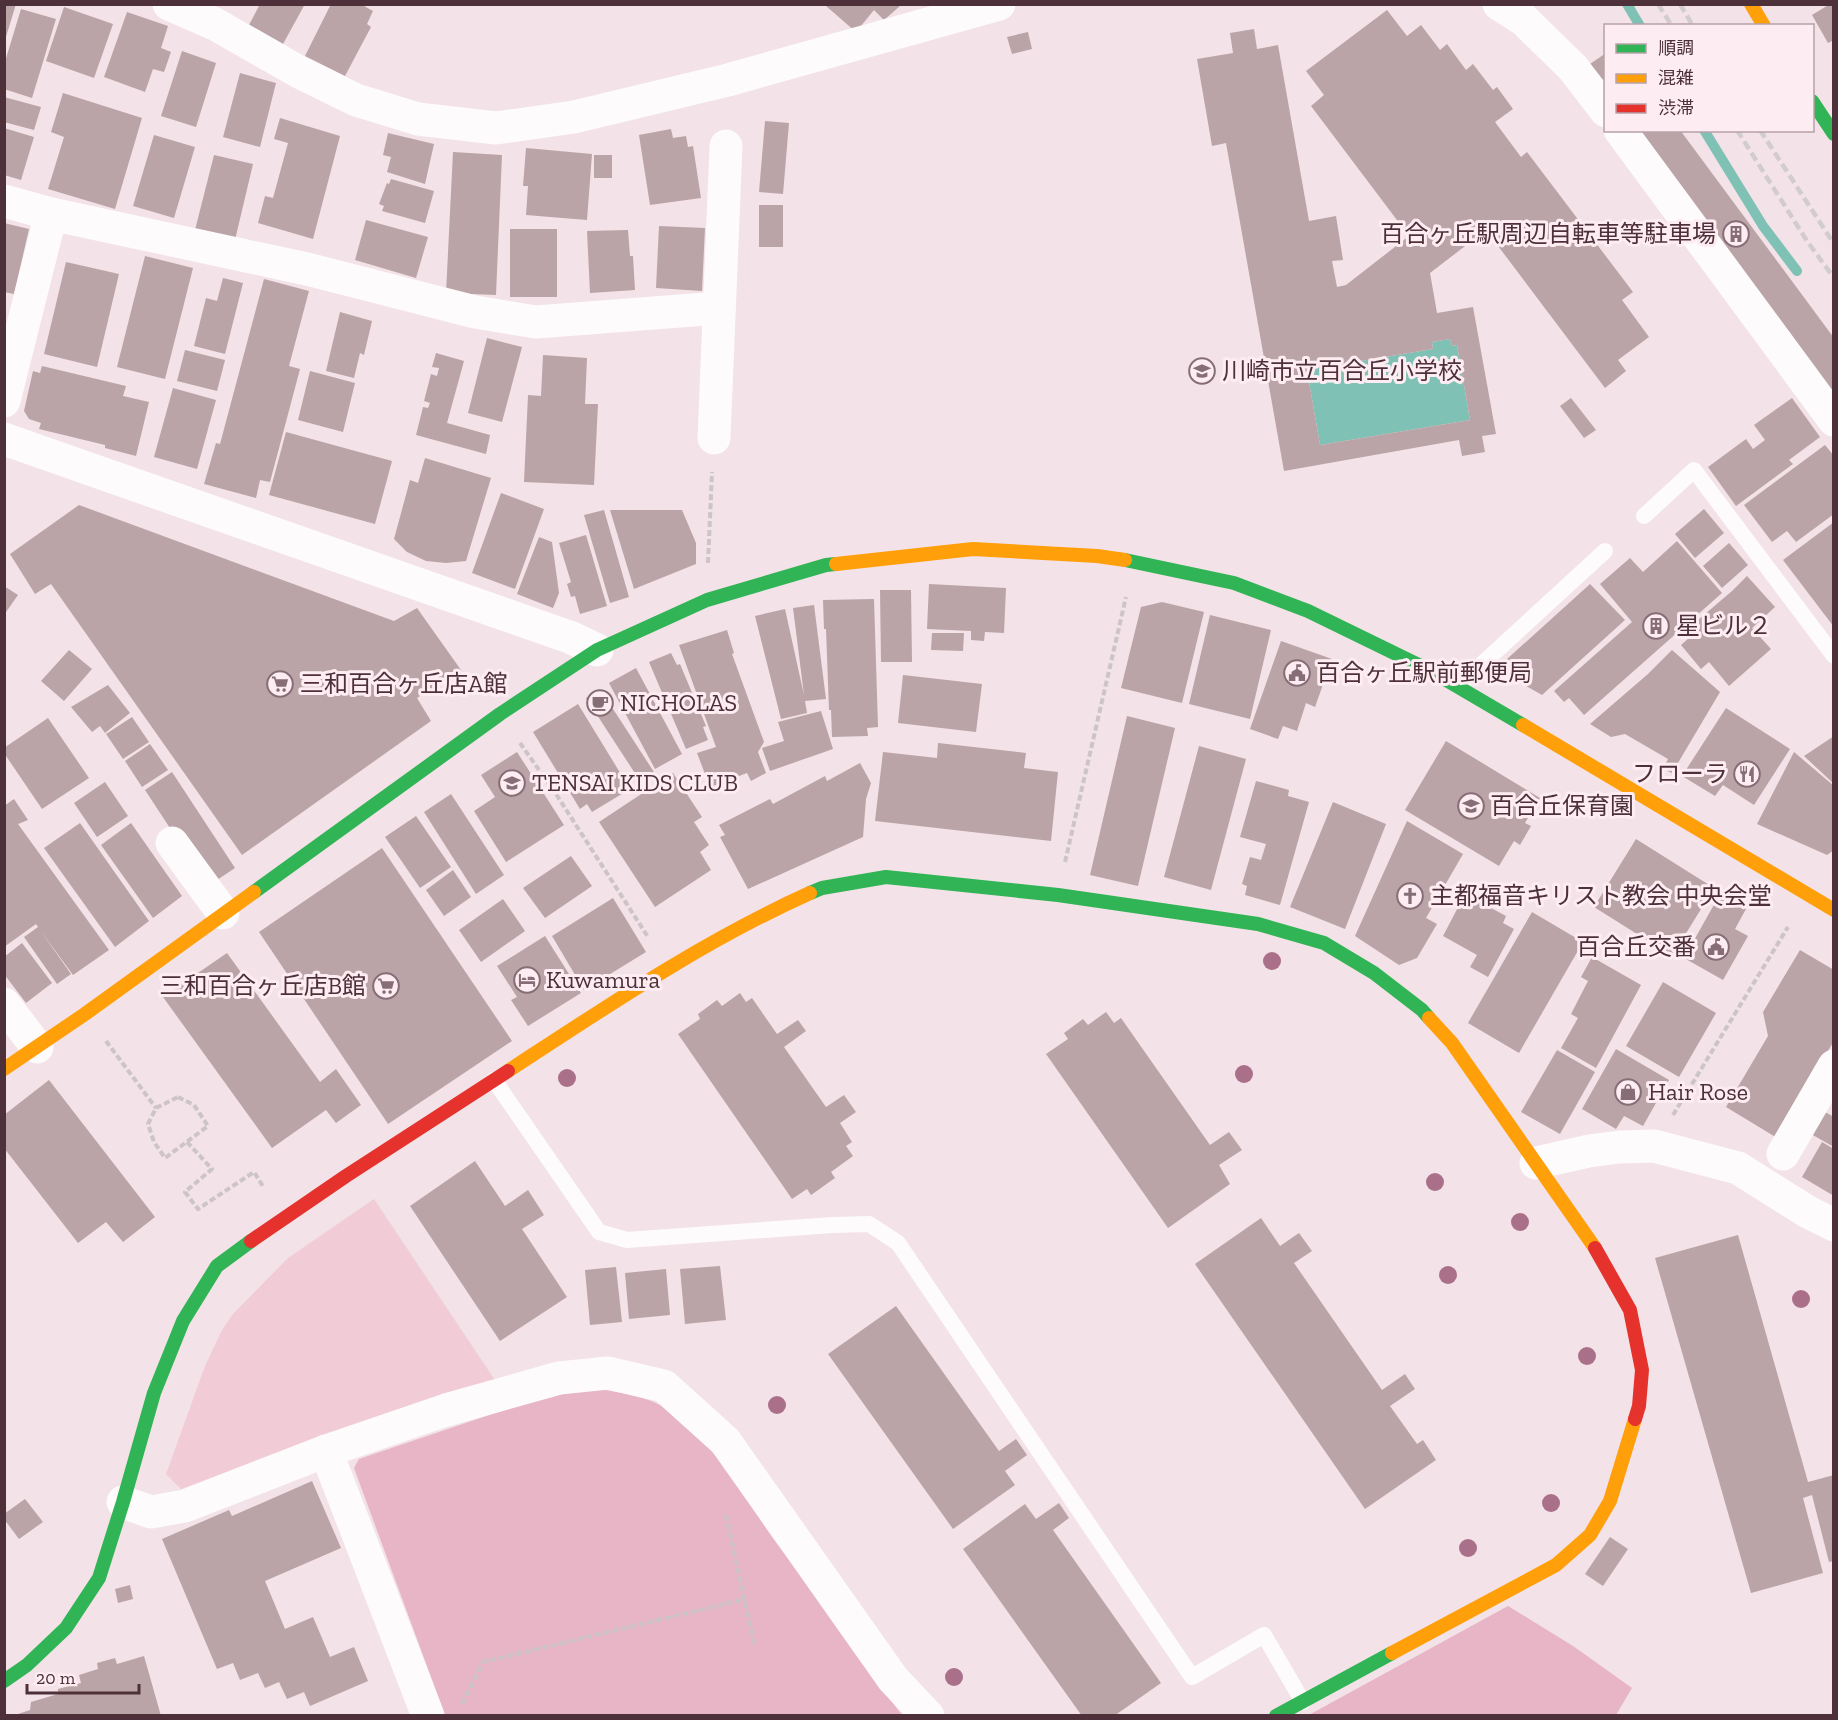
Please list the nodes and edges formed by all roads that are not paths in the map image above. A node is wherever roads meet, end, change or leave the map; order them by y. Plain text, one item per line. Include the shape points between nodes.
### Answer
1 (169, 4) edge
2 (999, 4) edge
3 (1499, 4) edge
4 (1751, 4) edge
5 (1763, 24) edge
6 (1814, 104) edge
7 (1604, 110) edge
8 (1621, 132) edge
9 (1833, 134) edge
10 (726, 146) dead end
11 (4, 201) edge
12 (51, 214) junction
13 (719, 308) junction
14 (4, 401) edge
15 (1833, 420) edge
16 (714, 438) road end
17 (4, 439) edge
18 (1644, 516) dead end
19 (1605, 551) dead end
20 (597, 650) junction
21 (1833, 656) edge
22 (1458, 686) junction
23 (172, 843) dead end
24 (1833, 910) edge
25 (223, 913) junction
26 (4, 1004) edge
27 (37, 1047) junction
28 (1833, 1066) edge
29 (4, 1069) edge
30 (494, 1080) junction
31 (1783, 1154) dead end
32 (1536, 1163) junction
33 (1833, 1225) edge
34 (326, 1451) junction
35 (123, 1502) junction
36 (4, 1681) edge
37 (1303, 1702) junction
38 (428, 1716) edge
39 (928, 1716) edge
40 (1276, 1716) edge

1 - 2 street via 215,24 356,100 418,119 496,128 574,117 717,82
3 - 7 street via 1524,20 1574,68
4 - 5 street
6 - 9 street
8 - 15 street
10 - 13 street
11 - 12 street
12 - 13 street via 307,269 475,312 536,322
12 - 14 street
13 - 16 street
17 - 20 street
18 - 21 lane via 1694,470
19 - 22 lane
20 - 22 street via 707,600 825,565 973,549 1097,556 1234,583 1308,610
20 - 25 street via 500,714
22 - 24 street
23 - 25 street
25 - 27 street
26 - 27 street
27 - 29 street
28 - 31 street
30 - 32 street via 667,968 770,911 822,888 886,877 1058,895 1258,924 1324,943 1374,973 1422,1010 1452,1043
30 - 35 street via 283,1218 217,1266 183,1321 154,1393
30 - 37 lane via 599,1232 627,1240 869,1224 898,1243 1192,1677 1264,1635
32 - 33 street via 1589,1151 1654,1146 1738,1168
32 - 37 street via 1588,1236 1630,1310 1642,1370 1639,1406 1610,1502 1590,1535 1556,1565
34 - 35 street via 185,1506 151,1512
34 - 38 street
34 - 39 street via 446,1410 558,1378 608,1373 664,1386 725,1441 893,1679
35 - 36 street via 99,1578 66,1628
37 - 40 street

